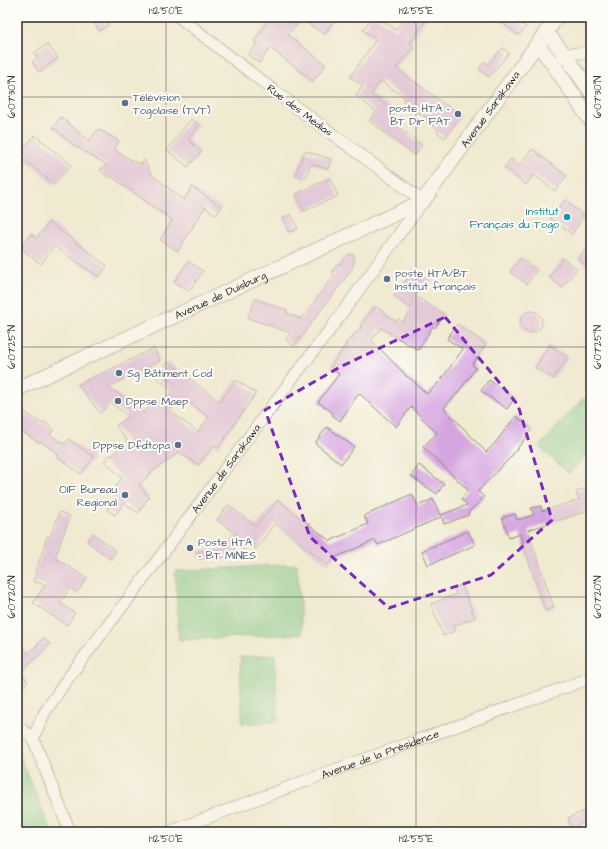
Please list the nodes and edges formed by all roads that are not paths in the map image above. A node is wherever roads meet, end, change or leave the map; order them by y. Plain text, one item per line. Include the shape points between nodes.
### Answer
1 (179, 17) edge
2 (557, 17) edge
3 (546, 32) junction
4 (537, 44) junction
5 (591, 54) edge
6 (566, 55) junction
7 (553, 64) junction
8 (591, 92) edge
9 (591, 121) edge
10 (423, 201) junction
11 (17, 388) edge
12 (591, 678) edge
13 (17, 726) edge
14 (33, 738) junction
15 (70, 832) edge
16 (169, 832) edge

1 - 10 street, Rue des Médias
2 - 3 street, Avenue Sarakawa
3 - 4 street, Avenue Sarakawa
3 - 6 street
4 - 7 street
4 - 10 street, Avenue Sarakawa
5 - 6 street via 576,52
6 - 7 street
6 - 8 street
7 - 9 street
10 - 11 street, Avenue de Duisburg
10 - 14 street, Avenue de Sarakawa via 332,327 68,678 45,712
12 - 16 street, Avenue de la Présidence
13 - 14 street
14 - 15 street

